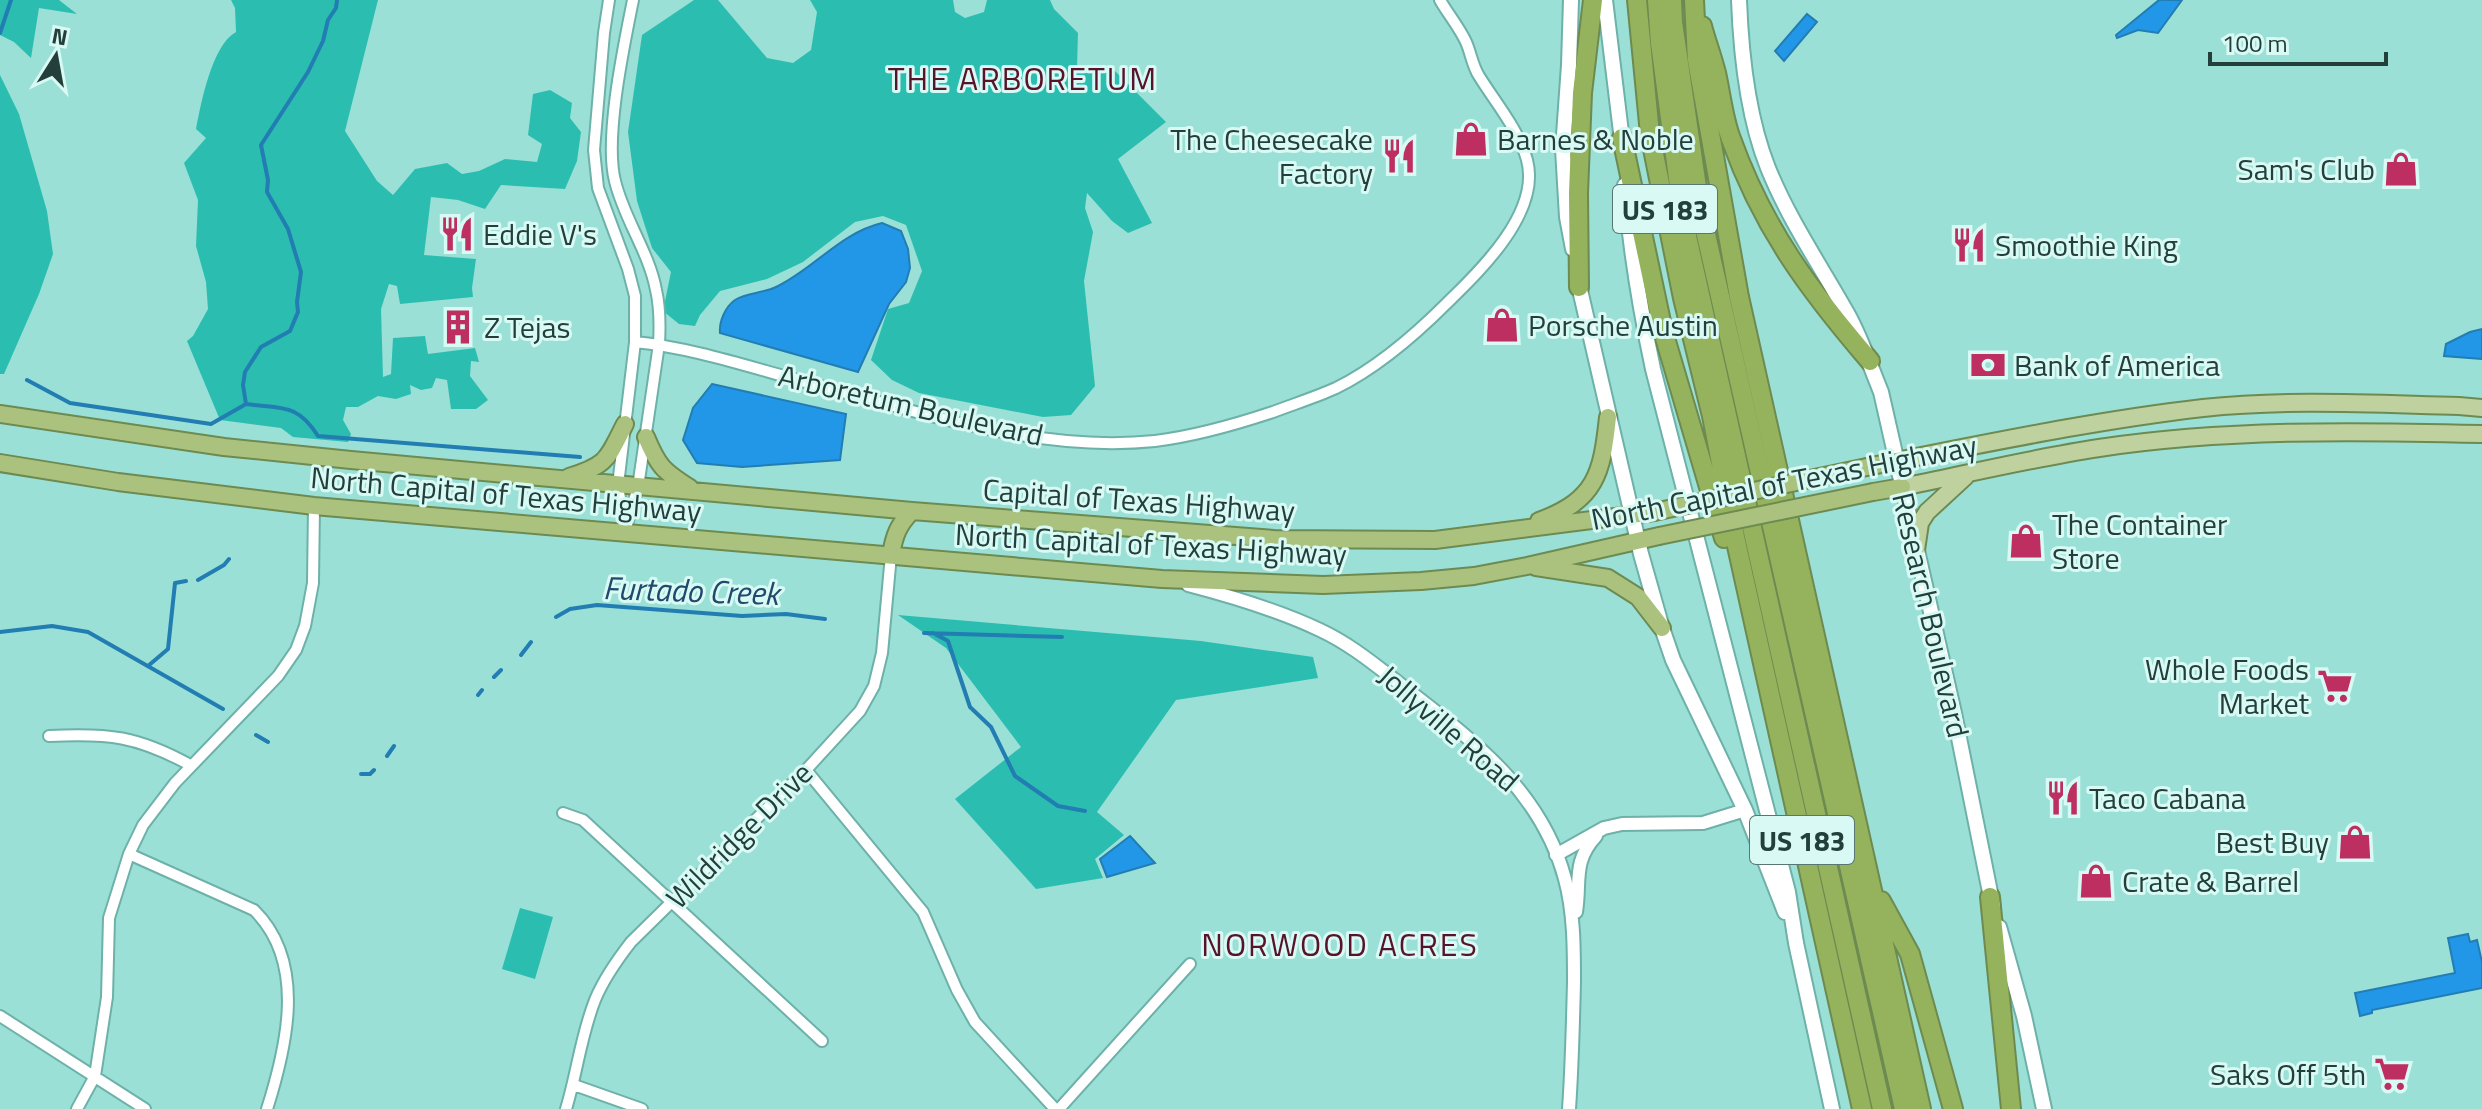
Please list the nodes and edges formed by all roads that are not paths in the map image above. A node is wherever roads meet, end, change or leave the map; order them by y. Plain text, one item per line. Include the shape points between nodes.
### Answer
1 (609, 0) edge
2 (633, 0) edge
3 (1440, 0) edge
4 (1571, 0) edge
5 (1593, 0) edge
6 (1605, 0) edge
7 (1637, 0) edge
8 (1657, 0) edge
9 (1672, 0) edge
10 (1694, 0) edge
11 (1739, 0) edge
12 (1622, 138) junction
13 (1579, 287) junction
14 (635, 342) junction
15 (659, 344) junction
16 (1870, 361) junction
17 (2376, 404) junction
18 (2482, 408) edge
19 (0, 414) edge
20 (1608, 417) junction
21 (625, 424) junction
22 (2374, 432) junction
23 (2482, 434) edge
24 (646, 437) junction
25 (1896, 461) junction
26 (0, 463) edge
27 (1970, 473) junction
28 (559, 479) junction
29 (618, 485) junction
30 (638, 487) junction
31 (1902, 487) junction
32 (694, 491) junction
33 (314, 506) junction
34 (912, 511) junction
35 (1654, 512) joint
36 (1634, 516) junction
37 (625, 531) junction
38 (1512, 531) junction
39 (1638, 540) junction
40 (1916, 550) junction
41 (891, 555) junction
42 (1527, 566) junction
43 (1742, 571) junction
44 (1162, 579) junction
45 (1662, 628) junction
46 (49, 736) dead end
47 (190, 765) junction
48 (806, 770) junction
49 (1745, 810) junction
50 (563, 813) dead end
51 (1604, 828) junction
52 (129, 854) junction
53 (1556, 855) junction
54 (1869, 880) junction
55 (1990, 897) junction
56 (671, 901) junction
57 (1572, 921) junction
58 (1796, 943) junction
59 (1190, 964) dead end
60 (0, 1016) edge
61 (822, 1041) dead end
62 (95, 1076) junction
63 (574, 1085) junction
64 (77, 1109) edge
65 (145, 1109) edge
66 (267, 1109) edge
67 (566, 1109) edge
68 (642, 1109) edge
69 (1057, 1109) edge
70 (1569, 1109) edge
71 (1832, 1109) edge
72 (1862, 1109) edge
73 (1882, 1109) edge
74 (1904, 1109) edge
75 (1921, 1109) edge
76 (1953, 1109) edge
77 (2011, 1109) edge
78 (2044, 1109) edge

1 - 14 street via 594,150 598,188 635,296
2 - 15 street via 616,100 614,179 656,288
3 - 15 street, Arboretum Boulevard via 1528,162 1526,200 1493,256 1466,285 1378,363 1334,389 1210,431 1153,441 1096,442 996,431
4 - 13 main road via 1563,149
5 - 13 highway via 1582,93
6 - 12 main road
7 - 43 highway, US 183 via 1650,134
8 - 73 highway via 1684,223
9 - 74 highway via 1700,208
10 - 16 highway via 1729,135 1759,205 1785,253
10 - 54 highway, US 183 via 1697,60 1739,297
11 - 16 main road, Research Boulevard via 1748,86 1767,165
12 - 43 highway via 1663,331 1727,546
12 - 58 main road via 1642,317 1788,892
13 - 20 main road
14 - 15 street, Arboretum Boulevard
14 - 21 street
15 - 24 street
16 - 25 main road, Research Boulevard
17 - 18 main road, North Capital of Texas Highway
17 - 22 main road
17 - 25 main road, North Capital of Texas Highway via 2205,408 2065,427
19 - 28 highway, North Capital of Texas Highway via 224,447
20 - 36 main road
20 - 38 highway via 1602,460 1587,491 1558,514
21 - 28 highway via 601,464
21 - 29 street
22 - 23 main road, North Capital of Texas Highway
22 - 27 main road, North Capital of Texas Highway via 2100,448
24 - 30 street
24 - 32 highway via 664,471
25 - 31 main road, Research Boulevard
25 - 35 highway, North Capital of Texas Highway, bridge
26 - 33 highway, North Capital of Texas Highway
27 - 31 main road, North Capital of Texas Highway
27 - 40 main road via 1927,512
28 - 29 highway, North Capital of Texas Highway
29 - 30 highway, Capital of Texas Highway
29 - 37 street
30 - 32 highway, Capital of Texas Highway
30 - 37 street
31 - 39 highway, North Capital of Texas Highway, bridge
31 - 40 main road, Research Boulevard
32 - 34 highway, Capital of Texas Highway
33 - 37 highway, North Capital of Texas Highway
33 - 47 street via 313,583 296,650 270,686
34 - 38 highway, Capital of Texas Highway via 1274,539 1435,540
34 - 41 highway via 895,533
35 - 36 highway, Capital of Texas Highway
36 - 38 highway, Capital of Texas Highway
36 - 39 main road
37 - 41 highway, North Capital of Texas Highway
39 - 42 highway, North Capital of Texas Highway
39 - 45 main road
40 - 55 main road, Research Boulevard
41 - 44 highway, North Capital of Texas Highway
41 - 48 street, Wildridge Drive via 874,686 860,711
42 - 44 highway, North Capital of Texas Highway via 1373,584
42 - 45 highway via 1608,578 1638,597
43 - 72 highway, US 183
44 - 53 street, Jollyville Road via 1266,607 1365,655 1504,769 1536,814
45 - 49 main road
46 - 47 street via 137,740
47 - 52 street via 143,825
48 - 56 street, Wildridge Drive
48 - 69 street via 923,912 975,1022
49 - 51 street via 1703,823
49 - 58 main road
50 - 56 street via 583,820
51 - 53 street
51 - 57 street via 1580,860
52 - 62 street via 109,918 107,997
52 - 66 street via 254,910 269,924 286,972 286,1035
53 - 57 street, Jollyville Road
54 - 75 highway, US 183
54 - 76 highway via 1910,954
55 - 77 highway
55 - 78 main road, Research Boulevard
56 - 61 street
56 - 63 street, Wildridge Drive via 609,971 588,1020
57 - 70 street, Jollyville Road
58 - 71 main road
59 - 69 street
60 - 62 street
62 - 64 street
62 - 65 street
63 - 67 street, Wildridge Drive
63 - 68 street

